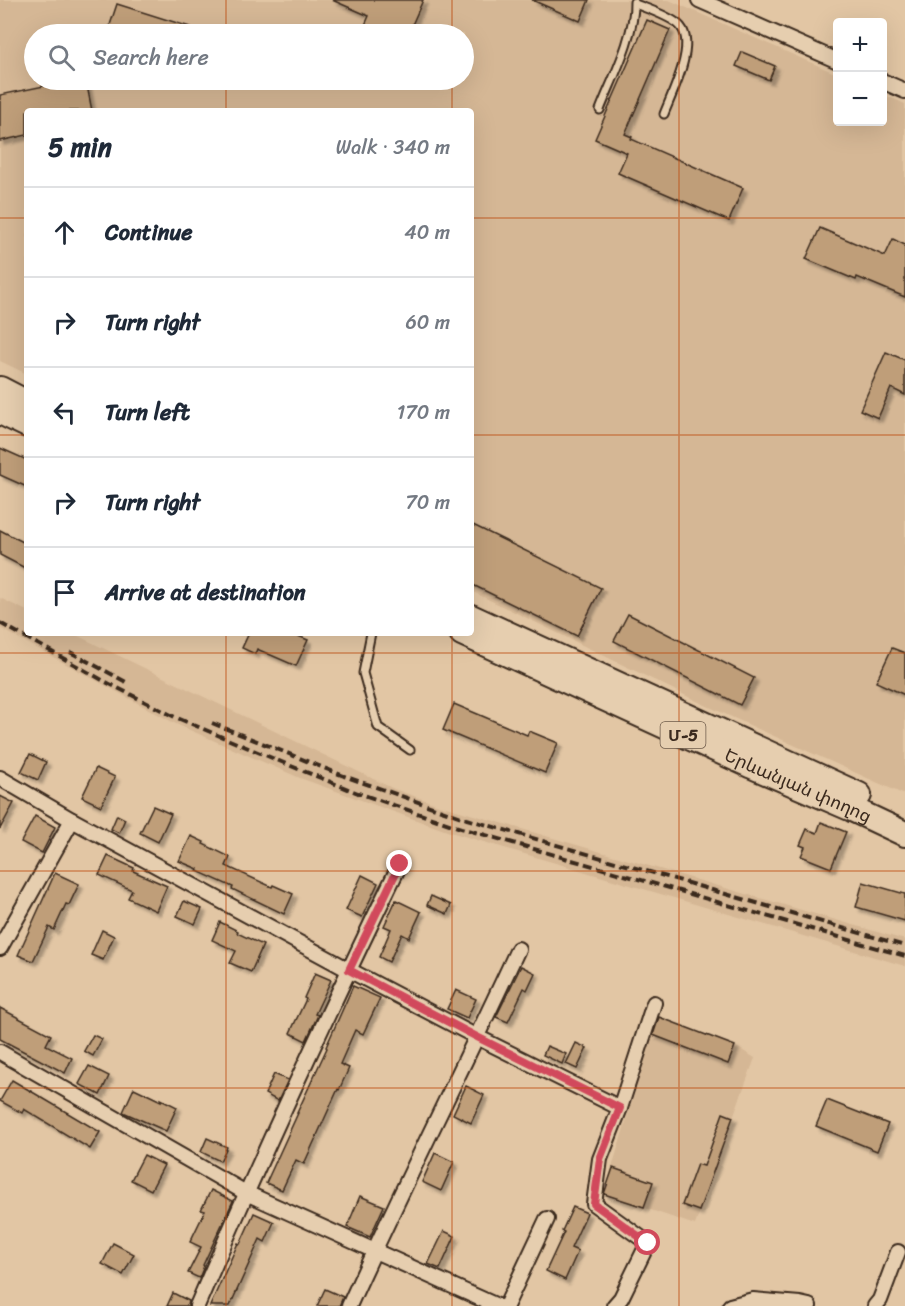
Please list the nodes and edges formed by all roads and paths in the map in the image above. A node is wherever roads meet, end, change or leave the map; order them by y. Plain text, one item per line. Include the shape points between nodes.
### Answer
1 (699, 0) edge
2 (634, 2) edge
3 (833, 59) edge
4 (887, 83) edge
5 (905, 91) edge
6 (600, 110) dead end
7 (664, 114) dead end
8 (0, 389) edge
9 (24, 401) edge
10 (0, 412) edge
11 (24, 424) edge
12 (474, 619) edge
13 (370, 636) edge
14 (473, 636) edge
15 (511, 646) junction
16 (410, 750) dead end
17 (0, 778) edge
18 (905, 816) edge
19 (72, 820) junction
20 (905, 834) edge
21 (400, 864) dead end
22 (0, 948) edge
23 (518, 949) dead end
24 (349, 970) junction
25 (654, 1003) dead end
26 (477, 1037) junction
27 (0, 1052) edge
28 (620, 1108) junction
29 (246, 1193) junction
30 (547, 1219) dead end
31 (373, 1251) junction
32 (898, 1252) dead end
33 (197, 1306) edge
34 (349, 1306) edge
35 (497, 1306) edge
36 (506, 1306) edge
37 (614, 1306) edge
38 (730, 1306) edge
39 (809, 1306) edge
40 (875, 1306) edge

1 - 3 street
2 - 6 lane via 628,40
2 - 7 lane via 677,23 686,37 684,60
4 - 5 street
8 - 9 highway
10 - 11 highway
12 - 15 highway, Երևանյան փողոց / Մ-5
13 - 16 lane via 363,673 378,727
14 - 15 highway, Երևանյան փողոց / Մ-5
15 - 18 highway, Երևանյան փողոց / Մ-5
15 - 20 highway, Երևանյան փողոց / Մ-5
17 - 19 street
19 - 22 street
19 - 24 street
21 - 24 street
23 - 26 street
24 - 26 street
24 - 29 street
25 - 28 street
26 - 28 street
26 - 31 street
27 - 29 street
28 - 37 street via 600,1159 594,1204 648,1243
29 - 31 street
29 - 33 street
30 - 36 street
31 - 34 street
31 - 35 street
32 - 40 street
38 - 39 street via 753,1299

